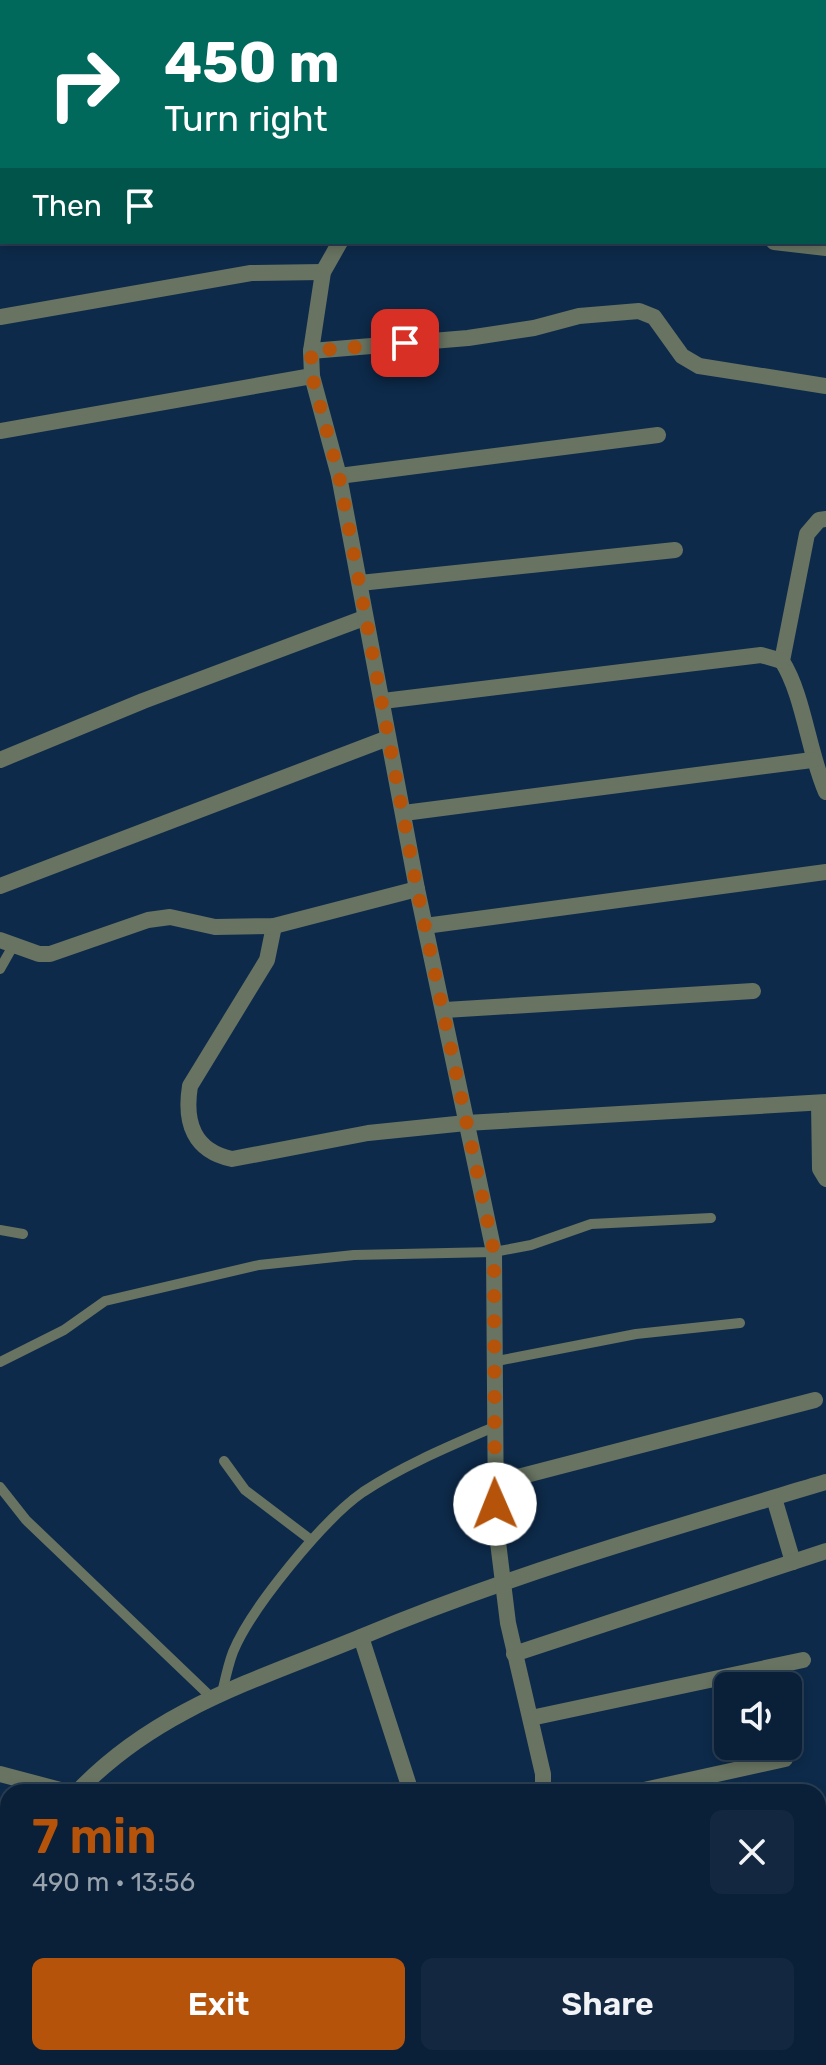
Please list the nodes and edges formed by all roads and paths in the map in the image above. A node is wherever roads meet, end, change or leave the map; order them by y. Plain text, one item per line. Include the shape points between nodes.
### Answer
1 (339, 244) edge
2 (791, 244) edge
3 (826, 248) edge
4 (323, 272) junction
5 (0, 317) edge
6 (311, 351) junction
7 (312, 376) junction
8 (826, 386) edge
9 (0, 431) edge
10 (658, 435) dead end
11 (339, 476) junction
12 (826, 519) edge
13 (675, 550) dead end
14 (360, 583) junction
15 (364, 618) junction
16 (782, 661) junction
17 (383, 701) junction
18 (388, 738) junction
19 (0, 760) edge
20 (812, 760) junction
21 (826, 792) edge
22 (404, 813) junction
23 (826, 872) edge
24 (0, 886) edge
25 (417, 889) junction
26 (274, 926) junction
27 (425, 926) junction
28 (6, 943) edge
29 (0, 969) edge
30 (753, 991) dead end
31 (445, 1010) junction
32 (823, 1103) edge
33 (466, 1123) junction
34 (826, 1179) edge
35 (711, 1218) dead end
36 (0, 1230) edge
37 (23, 1234) dead end
38 (494, 1252) junction
39 (740, 1323) dead end
40 (497, 1361) junction
41 (0, 1362) edge
42 (815, 1400) dead end
43 (494, 1427) junction
44 (224, 1461) dead end
45 (826, 1482) edge
46 (495, 1483) junction
47 (0, 1487) edge
48 (774, 1498) junction
49 (311, 1540) junction
50 (826, 1551) edge
51 (793, 1562) junction
52 (502, 1582) junction
53 (361, 1637) junction
54 (514, 1654) junction
55 (803, 1660) dead end
56 (217, 1696) junction
57 (531, 1718) junction
58 (780, 1760) edge
59 (0, 1774) edge
60 (38, 1784) edge
61 (86, 1784) edge
62 (408, 1784) edge
63 (543, 1784) edge
64 (671, 1784) edge

1 - 4 street
2 - 3 street
4 - 5 street via 251,273
4 - 6 street
6 - 7 street
6 - 8 street via 468,338 579,316 639,311 654,317 682,356 699,366
7 - 9 street
7 - 11 street
10 - 11 street
11 - 14 street
12 - 16 street via 807,534
13 - 14 street
14 - 15 street
15 - 17 street
15 - 19 street
16 - 17 street via 761,655
16 - 20 street
17 - 18 street
18 - 22 street
18 - 24 street
20 - 21 street
20 - 22 street
22 - 25 street
23 - 27 street
25 - 26 street
25 - 27 street
26 - 28 street via 215,927 170,917 50,954
26 - 33 street via 267,960 190,1086 186,1107 191,1128 207,1149 232,1159 368,1133
27 - 31 street
28 - 29 lane
30 - 31 street
31 - 33 street
32 - 33 street
32 - 34 street via 820,1169
33 - 38 street
35 - 38 lane via 591,1224
36 - 37 lane
38 - 40 street
38 - 41 lane via 354,1255 259,1265 105,1301 64,1330
39 - 40 lane via 636,1334
40 - 43 street
42 - 46 street
43 - 46 street
43 - 49 lane via 361,1493
44 - 49 lane via 245,1490
45 - 48 street
46 - 52 street
47 - 56 lane via 26,1520
48 - 51 street
48 - 52 street
49 - 56 lane via 244,1631
50 - 51 street
51 - 54 street
52 - 53 street
52 - 54 street
53 - 56 street
53 - 62 street
54 - 57 street
55 - 57 street
56 - 61 street via 142,1735
57 - 63 street
58 - 64 street
59 - 60 street

